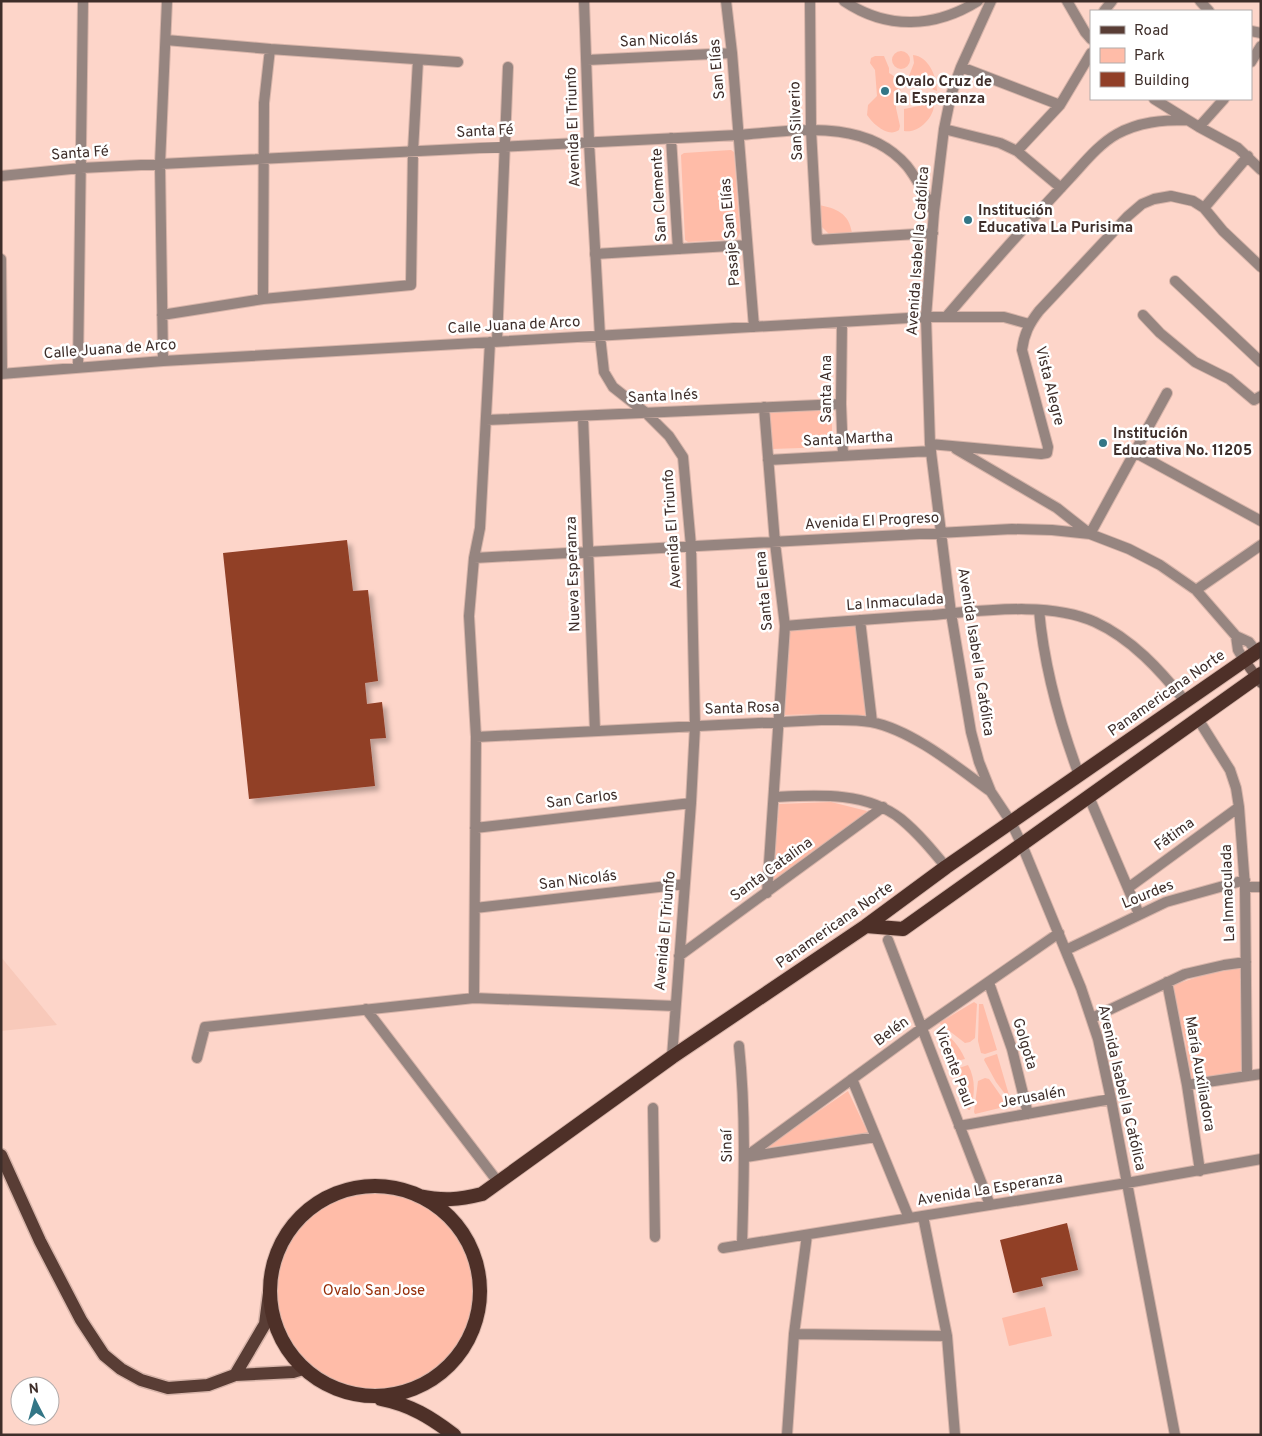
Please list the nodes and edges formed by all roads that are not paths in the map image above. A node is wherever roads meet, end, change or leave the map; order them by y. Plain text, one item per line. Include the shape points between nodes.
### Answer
1 (83, 1) edge
2 (167, 1) edge
3 (584, 1) edge
4 (726, 1) edge
5 (810, 1) edge
6 (844, 1) edge
7 (978, 1) edge
8 (991, 1) edge
9 (1067, 1) edge
10 (1089, 32) edge
11 (166, 40) junction
12 (1261, 46) edge
13 (270, 49) junction
14 (732, 52) junction
15 (1090, 55) edge
16 (418, 60) junction
17 (587, 60) junction
18 (1252, 60) edge
19 (458, 62) dead end
20 (960, 67) junction
21 (508, 68) dead end
22 (1156, 100) edge
23 (1223, 100) edge
24 (1060, 105) junction
25 (1187, 120) junction
26 (1199, 127) junction
27 (944, 129) junction
28 (811, 130) junction
29 (738, 135) junction
30 (672, 138) junction
31 (589, 142) junction
32 (504, 146) junction
33 (413, 151) junction
34 (1018, 151) junction
35 (1248, 156) junction
36 (264, 159) junction
37 (160, 164) junction
38 (81, 168) junction
39 (1261, 170) edge
40 (1, 176) edge
41 (1061, 188) junction
42 (1204, 208) junction
43 (934, 212) junction
44 (933, 233) junction
45 (747, 245) junction
46 (678, 249) junction
47 (595, 254) junction
48 (1, 259) edge
49 (1261, 267) edge
50 (1175, 281) dead end
51 (263, 299) junction
52 (162, 315) junction
53 (1143, 315) dead end
54 (926, 317) junction
55 (946, 317) junction
56 (842, 322) junction
57 (1029, 324) junction
58 (754, 327) junction
59 (600, 336) junction
60 (493, 342) junction
61 (163, 361) junction
62 (1261, 362) edge
63 (78, 367) junction
64 (2, 374) edge
65 (1167, 393) dead end
66 (1261, 396) edge
67 (841, 404) junction
68 (764, 407) junction
69 (646, 413) junction
70 (583, 416) junction
71 (486, 420) junction
72 (931, 447) junction
73 (953, 447) junction
74 (1047, 453) joint
75 (1136, 453) junction
76 (843, 456) junction
77 (768, 460) junction
78 (1261, 521) edge
79 (941, 533) junction
80 (1090, 534) junction
81 (775, 543) junction
82 (1261, 545) edge
83 (691, 546) junction
84 (588, 551) junction
85 (474, 558) junction
86 (1196, 590) junction
87 (1039, 610) junction
88 (952, 614) junction
89 (860, 620) junction
90 (785, 626) junction
91 (1236, 636) junction
92 (1259, 653) edge
93 (1244, 660) junction
94 (1259, 678) edge
95 (1185, 702) junction
96 (1198, 719) junction
97 (778, 722) junction
98 (872, 722) junction
99 (694, 726) junction
100 (595, 731) junction
101 (476, 737) junction
102 (1079, 774) junction
103 (991, 792) junction
104 (774, 797) junction
105 (1089, 797) junction
106 (691, 802) junction
107 (883, 807) junction
108 (1239, 807) junction
109 (1011, 822) junction
110 (476, 828) junction
111 (1022, 845) junction
112 (946, 867) junction
113 (685, 884) junction
114 (1245, 884) junction
115 (1261, 887) edge
116 (1128, 888) junction
117 (767, 893) junction
118 (474, 908) junction
119 (1139, 914) junction
120 (866, 926) junction
121 (1059, 933) junction
122 (888, 940) dead end
123 (1066, 950) junction
124 (679, 956) junction
125 (1246, 962) junction
126 (1167, 982) junction
127 (988, 983) junction
128 (474, 998) junction
129 (675, 1006) junction
130 (366, 1009) junction
131 (1092, 1018) junction
132 (922, 1028) junction
133 (739, 1046) dead end
134 (672, 1057) junction
135 (198, 1058) dead end
136 (1261, 1074) edge
137 (1247, 1076) junction
138 (852, 1079) junction
139 (1187, 1085) junction
140 (1111, 1099) junction
141 (653, 1108) dead end
142 (1028, 1114) junction
143 (959, 1126) junction
144 (876, 1137) junction
145 (1, 1155) edge
146 (744, 1158) junction
147 (1261, 1159) edge
148 (1200, 1171) junction
149 (498, 1182) junction
150 (1127, 1183) junction
151 (419, 1196) junction
152 (990, 1206) junction
153 (923, 1216) junction
154 (909, 1218) junction
155 (806, 1235) junction
156 (655, 1237) dead end
157 (742, 1245) junction
158 (723, 1248) dead end
159 (269, 1293) junction
160 (794, 1334) junction
161 (947, 1336) junction
162 (303, 1368) junction
163 (235, 1376) junction
164 (348, 1393) junction
165 (454, 1435) edge
166 (787, 1435) edge
167 (955, 1435) edge
168 (1175, 1435) edge

1 - 38 street
2 - 11 street
3 - 17 street, Avenida El Triunfo
4 - 14 street, San Elías
5 - 28 street, San Silverio
6 - 7 street via 876,18 898,22 942,19
8 - 20 street, Avenida Isabel la Católica
9 - 10 street
11 - 13 street
11 - 37 street
12 - 18 street
13 - 16 street
13 - 36 street via 264,103
14 - 17 street, San Nicolás
14 - 29 street, San Elías
15 - 24 street
16 - 19 street
16 - 33 street
17 - 31 street, Avenida El Triunfo
20 - 24 street
20 - 27 street, Avenida Isabel la Católica
21 - 32 street
22 - 25 street
23 - 26 street
24 - 34 street
25 - 26 street
25 - 41 street via 1159,120 1136,125 1116,135
26 - 35 street
27 - 34 street via 1000,143
27 - 43 street, Avenida Isabel la Católica
28 - 29 street, Santa Fé
28 - 43 street, Santa Fé via 840,131 888,148 920,184
28 - 44 street, San Silverio via 817,240
29 - 30 street, Santa Fé
29 - 45 street, Pasaje San Elías
30 - 31 street, Santa Fé
30 - 46 street, San Clemente
31 - 32 street, Santa Fé
31 - 47 street, Avenida El Triunfo
32 - 33 street, Santa Fé
32 - 60 street
33 - 36 street, Santa Fé
33 - 51 street via 411,284
34 - 41 street
35 - 39 street
35 - 42 street
36 - 37 street, Santa Fé
36 - 51 street
37 - 38 street, Santa Fé
37 - 52 street
38 - 40 street, Santa Fé
38 - 63 street
41 - 55 street
42 - 49 street
42 - 57 street, Vista Alegre via 1193,201 1171,196 1142,204
43 - 44 street, Avenida Isabel la Católica
44 - 54 street, Avenida Isabel la Católica
45 - 46 street
45 - 58 street, Pasaje San Elías
46 - 47 street
47 - 59 street, Avenida El Triunfo
48 - 64 street
50 - 62 street
51 - 52 street
52 - 61 street
53 - 66 street via 1195,362 1228,379 1254,400
54 - 55 street, Calle Juana de Arco
54 - 56 street, Calle Juana de Arco
54 - 72 street, Avenida Isabel la Católica
55 - 57 street, Calle Juana de Arco via 1004,318
56 - 58 street, Calle Juana de Arco
56 - 67 street, Santa Ana
57 - 74 street, Vista Alegre via 1023,336 1022,350
58 - 59 street, Calle Juana de Arco
59 - 60 street, Calle Juana de Arco
59 - 69 street, Avenida El Triunfo via 604,372 613,387
60 - 61 street, Calle Juana de Arco
60 - 71 street
61 - 63 street, Calle Juana de Arco
63 - 64 street, Calle Juana de Arco
65 - 75 street
67 - 68 street, Santa Inés
67 - 76 street, Santa Ana
68 - 69 street, Santa Inés
68 - 77 street, Santa Elena
69 - 70 street, Santa Inés
69 - 83 street, Avenida El Triunfo via 669,436 683,457
70 - 71 street, Santa Inés
70 - 84 street, Nueva Esperanza
71 - 85 street via 480,528
72 - 73 street, Santa Martha
72 - 76 street, Santa Martha
72 - 79 street, Avenida Isabel la Católica
73 - 74 street, Santa Martha
73 - 80 street via 1057,508
75 - 78 street
75 - 80 street
76 - 77 street, Santa Martha
77 - 81 street, Santa Elena
79 - 80 street, Avenida El Progreso via 1012,529
79 - 81 street, Avenida El Progreso
79 - 88 street, Avenida Isabel la Católica
80 - 86 street, Avenida El Progreso via 1160,565
81 - 83 street, Avenida El Progreso
81 - 90 street, Santa Elena
82 - 86 street
83 - 84 street, Avenida El Progreso
83 - 99 street, Avenida El Triunfo
84 - 85 street, Avenida El Progreso
84 - 100 street, Nueva Esperanza
85 - 101 street via 469,616
86 - 91 street, Avenida El Progreso
87 - 88 street, La Inmaculada
87 - 95 street, La Inmaculada via 1094,621 1116,634 1161,671
87 - 102 street via 1054,700
88 - 89 street, La Inmaculada
88 - 103 street, Avenida Isabel la Católica via 971,732
89 - 90 street, La Inmaculada
89 - 98 street
90 - 97 street, Santa Elena
91 - 92 street, Avenida El Progreso via 1249,642
91 - 93 street, Avenida El Progreso via 1238,650
92 - 93 highway, Panamericana Norte
93 - 94 main road, Avenida El Progreso
93 - 95 highway, Panamericana Norte
94 - 96 highway
95 - 102 highway, Panamericana Norte
96 - 105 highway
96 - 108 street, La Inmaculada via 1230,770
97 - 98 street, Santa Rosa
97 - 99 street, Santa Rosa
97 - 104 street, Santa Elena
98 - 103 street, Santa Rosa via 925,745
99 - 100 street, Santa Rosa
99 - 106 street, Avenida El Triunfo
100 - 101 street, Santa Rosa
101 - 110 street
102 - 109 highway, Panamericana Norte
103 - 109 street, Avenida Isabel la Católica
104 - 107 street via 839,796
104 - 117 street, Santa Elena
105 - 111 highway
105 - 116 street
106 - 110 street, San Carlos
106 - 113 street, Avenida El Triunfo
107 - 112 street via 919,836
107 - 117 street, Santa Catalina
108 - 114 street, La Inmaculada
108 - 116 street, Fátima
109 - 111 street, Avenida Isabel la Católica
109 - 112 highway, Panamericana Norte
110 - 118 street
111 - 120 highway via 903,929
111 - 121 street, Avenida Isabel la Católica
112 - 120 highway, Panamericana Norte
113 - 118 street, San Nicolás
113 - 124 street, Avenida El Triunfo
114 - 115 street, Lourdes
114 - 119 street, Lourdes via 1174,900
114 - 125 street, La Inmaculada
116 - 119 street
117 - 124 street, Santa Catalina
118 - 128 street
119 - 123 street, Lourdes
120 - 134 highway, Panamericana Norte
121 - 123 street, Avenida Isabel la Católica
121 - 127 street, Belén
122 - 132 street, Vicente Paul
123 - 131 street, Avenida Isabel la Católica
124 - 129 street, Avenida El Triunfo
125 - 126 street via 1203,969
125 - 137 street, La Inmaculada
126 - 131 street
126 - 139 street, María Auxiliadora
127 - 132 street, Belén
127 - 142 street, Golgota via 1012,1049
128 - 129 street
128 - 130 street
129 - 134 street, Avenida El Triunfo
130 - 135 street via 205,1027
130 - 149 street
131 - 140 street, Avenida Isabel la Católica
132 - 138 street, Belén
132 - 143 street, Vicente Paul
133 - 146 street, Sinaí
134 - 149 highway, Panamericana Norte
136 - 137 street
137 - 139 street
138 - 144 street
138 - 146 street, Belén
139 - 148 street, María Auxiliadora
140 - 142 street, Jerusalén
140 - 150 street, Avenida Isabel la Católica
141 - 156 street
142 - 143 street, Jerusalén
143 - 152 street, Vicente Paul
144 - 146 street
144 - 154 street
145 - 163 main road via 80,1320 104,1355 141,1380 168,1388 208,1385
146 - 157 street, Sinaí
147 - 148 street, Avenida La Esperanza
148 - 150 street, Avenida La Esperanza
149 - 151 highway, Panamericana Norte via 482,1194 463,1199
150 - 152 street, Avenida La Esperanza
150 - 168 street, Avenida Isabel la Católica
151 - 159 highway via 381,1186 343,1191 325,1198 295,1222 284,1238 273,1264
151 - 164 highway via 451,1218 472,1251 480,1289 474,1327 454,1360 424,1384 387,1396
152 - 153 street, Avenida La Esperanza
153 - 154 street, Avenida La Esperanza
153 - 161 street
154 - 155 street, Avenida La Esperanza
155 - 157 street, Avenida La Esperanza
155 - 160 street
157 - 158 street, Avenida La Esperanza
159 - 162 highway via 270,1310 282,1342
159 - 163 main road via 265,1324
160 - 161 street
160 - 166 street
161 - 167 street
162 - 163 main road via 293,1372
162 - 164 highway via 317,1379
164 - 165 highway via 397,1402 419,1411

